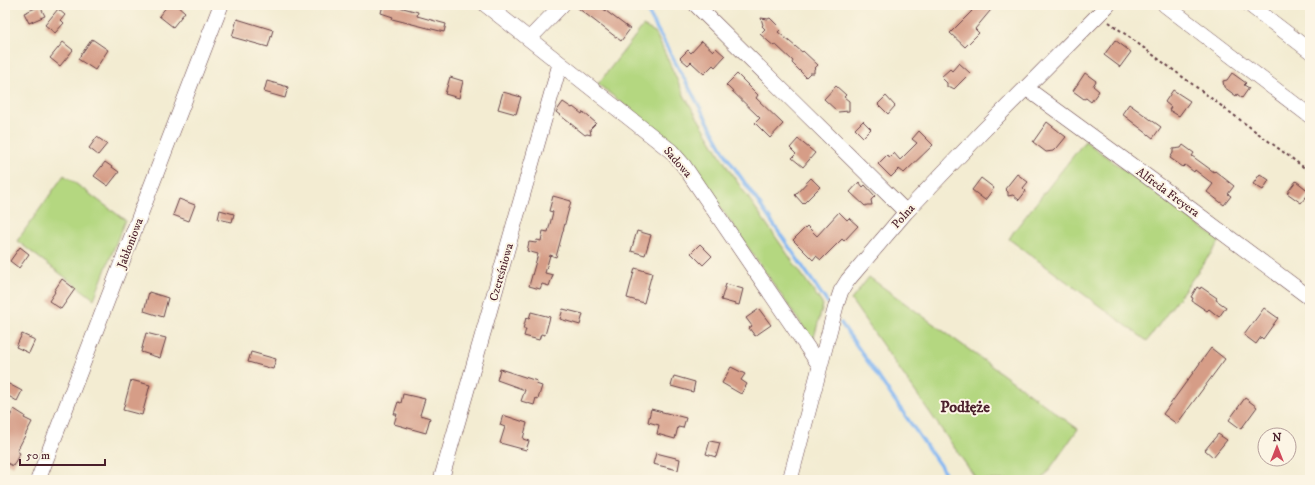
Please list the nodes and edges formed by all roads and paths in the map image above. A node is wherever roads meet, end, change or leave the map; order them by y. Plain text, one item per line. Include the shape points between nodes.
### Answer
1 (221, 5) edge
2 (486, 5) edge
3 (562, 5) edge
4 (696, 5) edge
5 (1165, 5) edge
6 (1250, 5) edge
7 (1103, 10) edge
8 (529, 39) junction
9 (1310, 51) edge
10 (560, 64) junction
11 (1026, 88) junction
12 (1310, 116) edge
13 (1310, 172) edge
14 (906, 212) junction
15 (1310, 298) edge
16 (820, 366) junction
17 (38, 480) edge
18 (441, 480) edge
19 (790, 480) edge

1 - 17 street, Jabłoniowa
2 - 8 street, Sadowa
3 - 8 street
4 - 14 street
5 - 12 street
6 - 9 street
7 - 11 street, Polna
7 - 13 path
8 - 10 street, Sadowa
10 - 16 street, Sadowa via 671,151 684,166
10 - 18 street, Czereśniowa
11 - 14 street, Polna
11 - 15 street, Alfreda Freyera
14 - 16 street, Polna via 841,291
16 - 19 street, Polna

